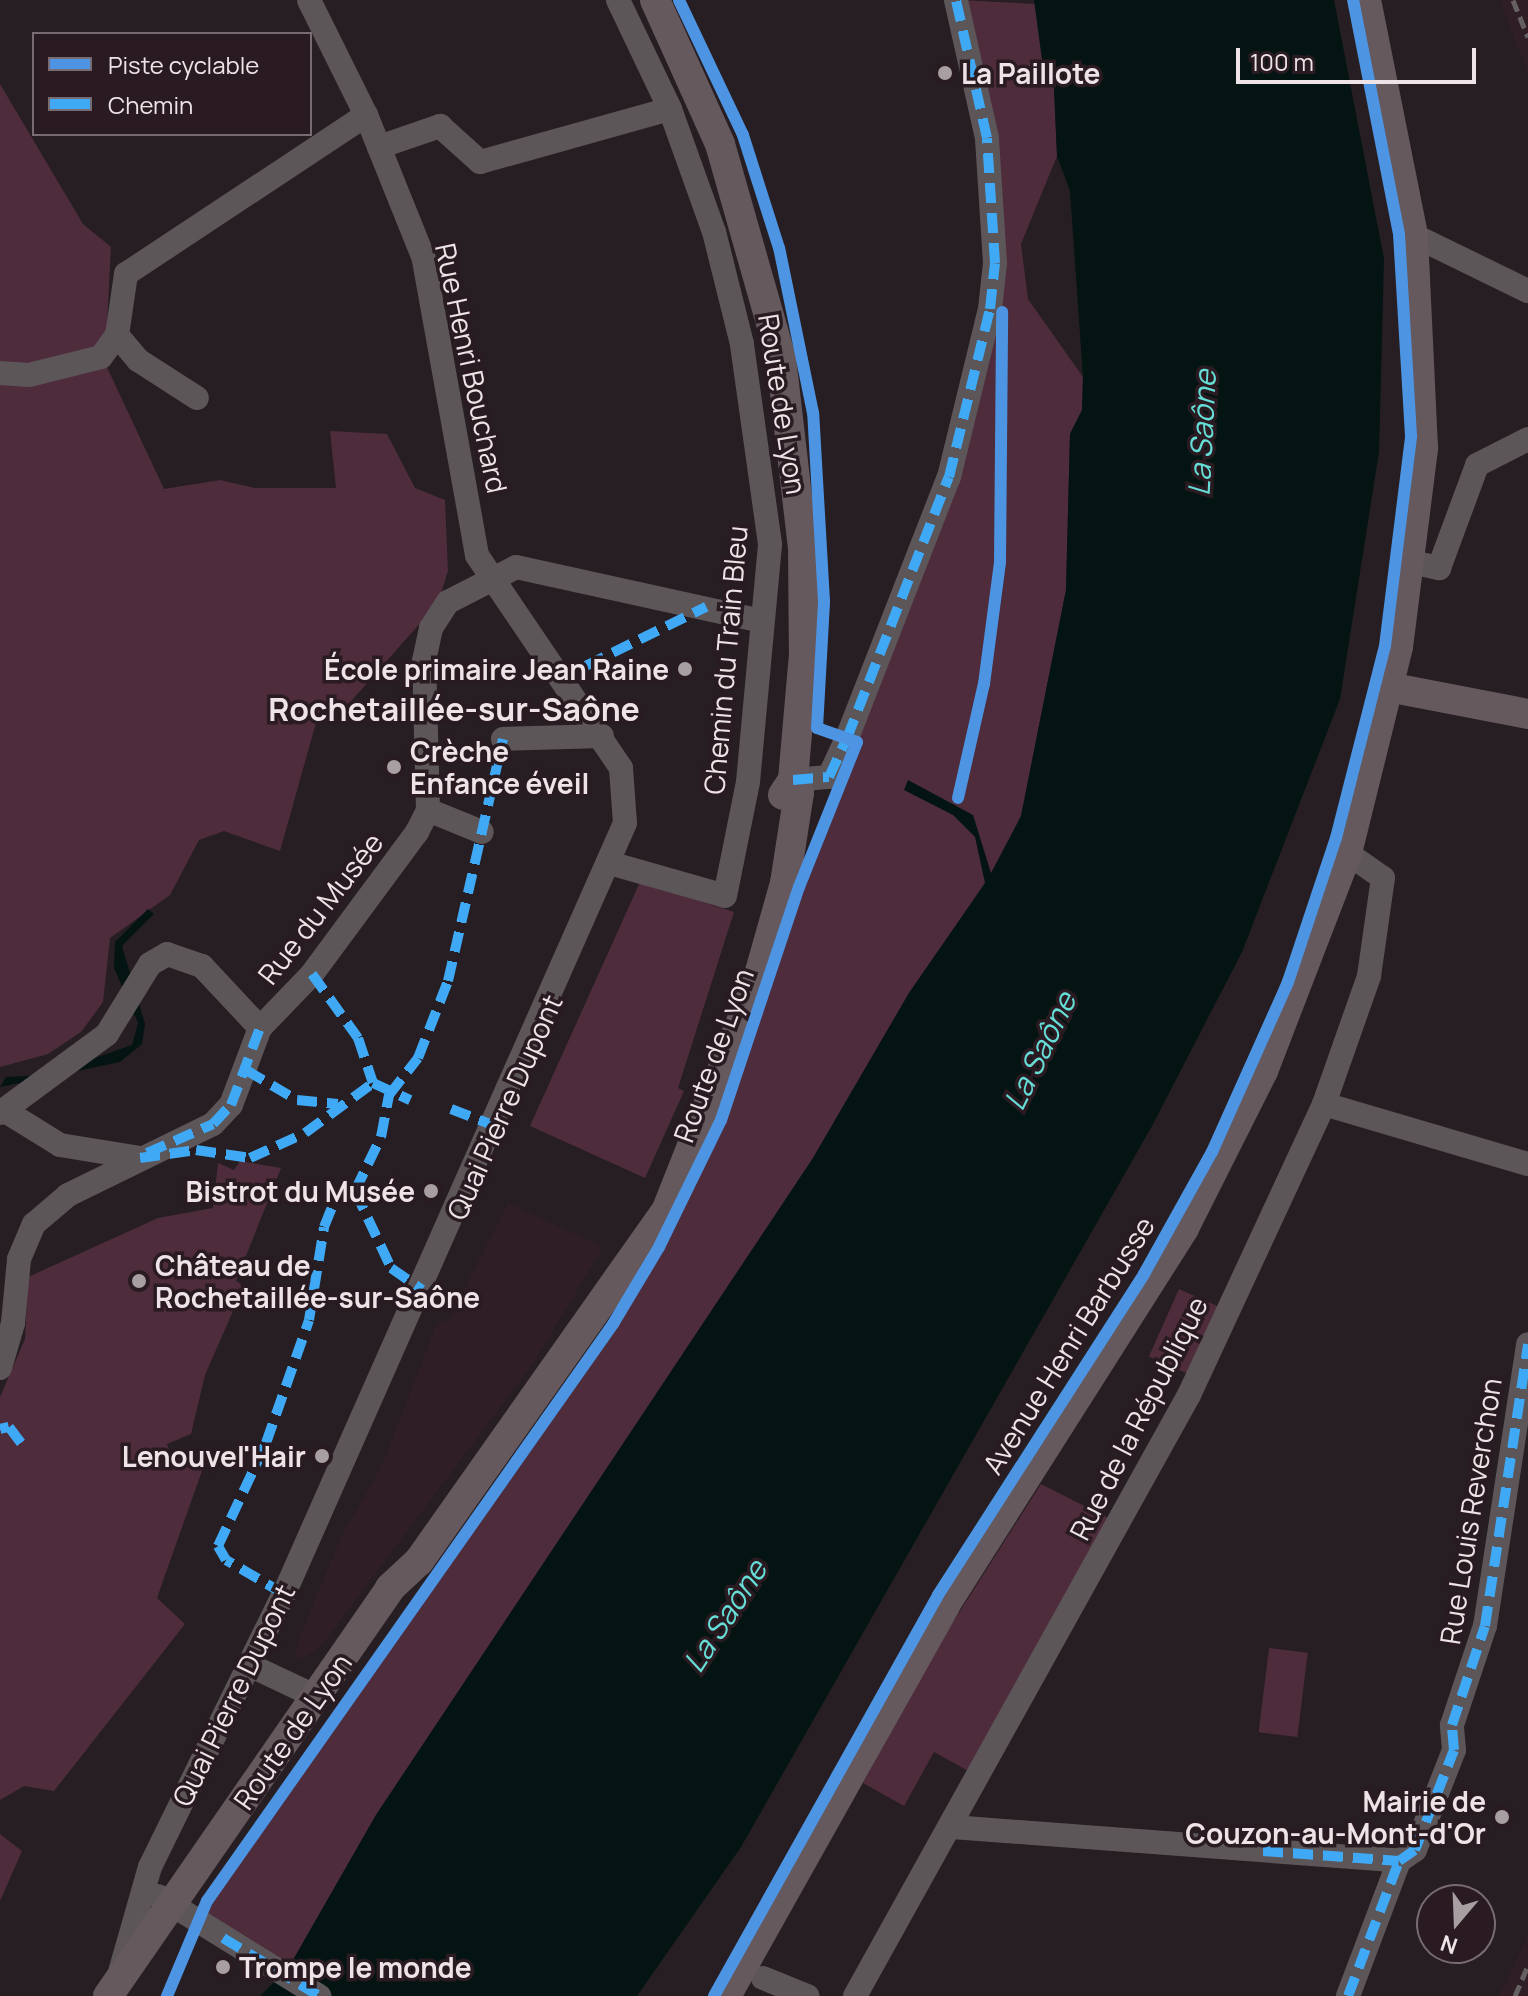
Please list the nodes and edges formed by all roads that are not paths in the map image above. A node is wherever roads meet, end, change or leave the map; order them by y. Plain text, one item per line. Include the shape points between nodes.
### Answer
1 (309, 0) edge
2 (618, 0) edge
3 (655, 0) edge
4 (956, 0) edge
5 (1366, 0) edge
6 (670, 109) junction
7 (366, 115) junction
8 (379, 147) junction
9 (1413, 235) junction
10 (1528, 291) edge
11 (117, 335) junction
12 (0, 373) edge
13 (197, 398) dead end
14 (1528, 439) edge
15 (1412, 562) junction
16 (487, 577) junction
17 (762, 621) junction
18 (1388, 687) junction
19 (1528, 714) edge
20 (602, 736) junction
21 (503, 739) dead end
22 (793, 780) junction
23 (428, 810) junction
24 (482, 832) dead end
25 (1347, 853) junction
26 (613, 864) junction
27 (260, 1028) junction
28 (1324, 1104) junction
29 (3, 1112) edge
30 (140, 1158) junction
31 (1528, 1164) edge
32 (1528, 1344) edge
33 (0, 1368) edge
34 (419, 1561) junction
35 (249, 1665) junction
36 (315, 1696) junction
37 (952, 1827) junction
38 (1399, 1861) junction
39 (150, 1867) junction
40 (177, 1910) junction
41 (763, 1978) dead end
42 (118, 1990) edge
43 (319, 1996) edge
44 (726, 1996) edge
45 (807, 1996) edge
46 (855, 1996) edge
47 (1348, 1996) edge

1 - 7 street, Rue Henri Bouchard
2 - 6 street, Chemin du Train Bleu
3 - 22 main road, Route de Lyon via 720,144 781,358 803,549
4 - 22 street via 987,138 995,263 933,523 833,772
5 - 9 main road
6 - 8 street via 480,162 440,126
6 - 17 street, Chemin du Train Bleu via 742,344 769,522
7 - 8 street, Rue Henri Bouchard
7 - 11 street via 126,274
8 - 16 street, Rue Henri Bouchard via 424,259
9 - 10 street
9 - 15 main road via 1423,448
11 - 12 street via 101,357 46,372
11 - 13 street via 138,360
14 - 15 street via 1477,465 1439,568
15 - 18 main road
16 - 17 street via 516,567 558,572
16 - 20 street, Quai Pierre Dupont
16 - 23 street via 448,602 431,628 424,661
17 - 26 street, Chemin du Train Bleu via 748,782 725,896
18 - 19 main road
18 - 25 main road
20 - 21 street
20 - 26 street, Quai Pierre Dupont via 621,768 627,797
22 - 34 main road, Route de Lyon via 716,1060 645,1234 600,1310
23 - 24 street
23 - 27 street, Rue du Musée via 312,974
25 - 28 street, Rue de la République via 1383,878 1369,976
25 - 44 main road via 1268,1060 1184,1228 945,1605
26 - 35 street, Quai Pierre Dupont
27 - 29 street via 185,954 150,964 107,1034
27 - 30 street, Rue du Musée via 231,1105 213,1124
28 - 31 street
28 - 37 street, Rue de la République via 1189,1395
29 - 30 street via 60,1145
30 - 33 street, Rue du Musée via 68,1195 34,1224 19,1259
32 - 38 street, Rue Louis Reverchon via 1485,1626 1452,1725 1454,1750 1415,1850
34 - 36 main road, Route de Lyon via 390,1588
34 - 40 main road, Route de Lyon via 396,1609
35 - 36 street
35 - 39 street, Quai Pierre Dupont
36 - 40 main road, Route de Lyon
37 - 38 street
37 - 46 street, Rue de la République
38 - 47 street, Rue Louis Reverchon
39 - 40 street via 155,1891
39 - 42 street, Quai Pierre Dupont
40 - 42 main road, Quai Pierre Dupont
40 - 43 street
41 - 45 street

